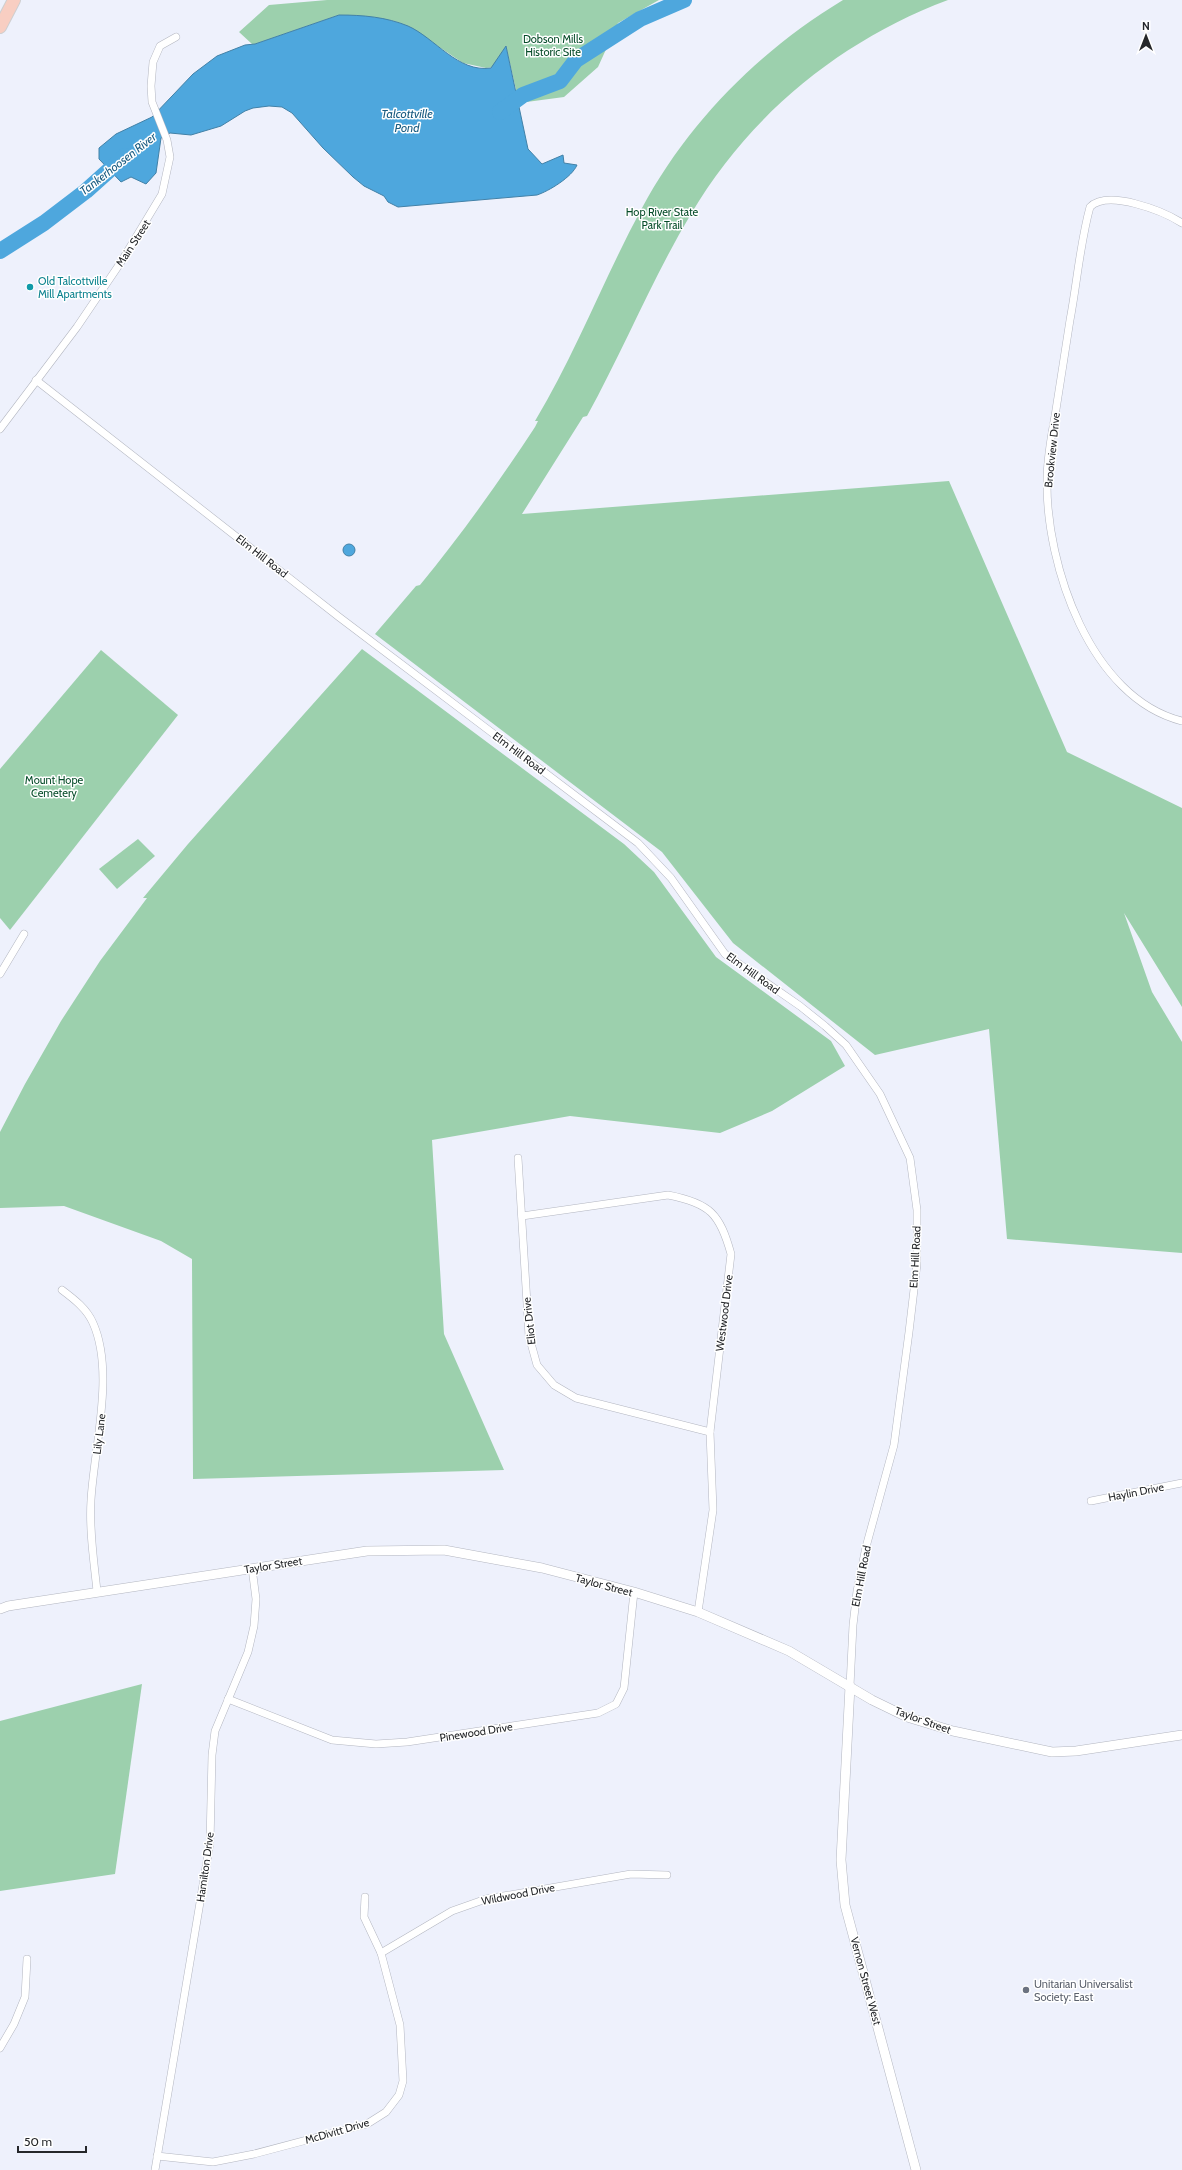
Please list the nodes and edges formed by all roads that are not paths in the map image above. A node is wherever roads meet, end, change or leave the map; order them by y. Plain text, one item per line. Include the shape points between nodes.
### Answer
1 (14, 0) edge
2 (0, 27) edge
3 (176, 37) dead end
4 (1182, 223) edge
5 (36, 380) junction
6 (0, 429) edge
7 (1182, 721) edge
8 (24, 934) dead end
9 (0, 974) edge
10 (518, 1158) dead end
11 (522, 1216) junction
12 (62, 1290) dead end
13 (710, 1432) junction
14 (1182, 1483) edge
15 (1091, 1501) dead end
16 (252, 1568) junction
17 (97, 1591) junction
18 (634, 1592) junction
19 (0, 1609) edge
20 (698, 1612) junction
21 (850, 1686) junction
22 (228, 1699) junction
23 (1182, 1734) edge
24 (846, 1789) joint
25 (667, 1875) dead end
26 (365, 1897) dead end
27 (381, 1953) junction
28 (27, 1959) dead end
29 (0, 2048) edge
30 (157, 2156) junction
31 (155, 2170) edge
32 (916, 2170) edge

1 - 2 main road
3 - 5 street, Main Street via 160,46 153,62 151,86 170,157 162,194 78,327
4 - 7 street, Brookview Drive via 1168,214 1134,203 1096,202 1090,207 1051,442 1047,481 1048,516 1062,585 1088,639 1106,668 1126,689 1149,706
5 - 6 street, Main Street
5 - 21 street, Elm Hill Road via 368,638 638,843 671,878 725,954 825,1026 846,1045 880,1094 910,1158 917,1210 917,1264 894,1445 866,1547 857,1591
8 - 9 street
10 - 11 street, Eliot Drive
11 - 13 street, Eliot Drive via 529,1336 537,1365 545,1375 576,1398
11 - 13 street, Westwood Drive via 668,1195 692,1199 712,1212 724,1229 731,1254
12 - 17 street, Lily Lane via 80,1304 99,1338 102,1403 91,1502
13 - 20 street, Westwood Drive via 713,1510
14 - 15 street, Haylin Drive
16 - 17 street, Taylor Street
16 - 18 street, Taylor Street via 367,1551 444,1550 542,1568
16 - 22 street, Hamilton Drive via 256,1599 254,1626 248,1652
17 - 19 street, Taylor Street
18 - 20 street, Taylor Street
18 - 22 street, Pinewood Drive via 624,1688 616,1704 598,1713 407,1742 376,1744 332,1740
20 - 21 street, Taylor Street via 783,1648
21 - 23 street, Taylor Street via 907,1717 953,1731 1052,1752 1076,1751
21 - 24 street, Elm Hill Road
22 - 30 street, Hamilton Drive via 215,1731 210,1843
24 - 32 street, Vernon Street West via 841,1860 845,1905
25 - 27 street, Wildwood Drive via 631,1874 486,1899 452,1911
26 - 27 street, McDivitt Drive via 364,1917
27 - 30 street, McDivitt Drive via 400,2025 403,2059 403,2081 399,2095 386,2112 367,2124 254,2154 213,2162
28 - 29 street via 25,1997 14,2024
30 - 31 street, Hamilton Drive

